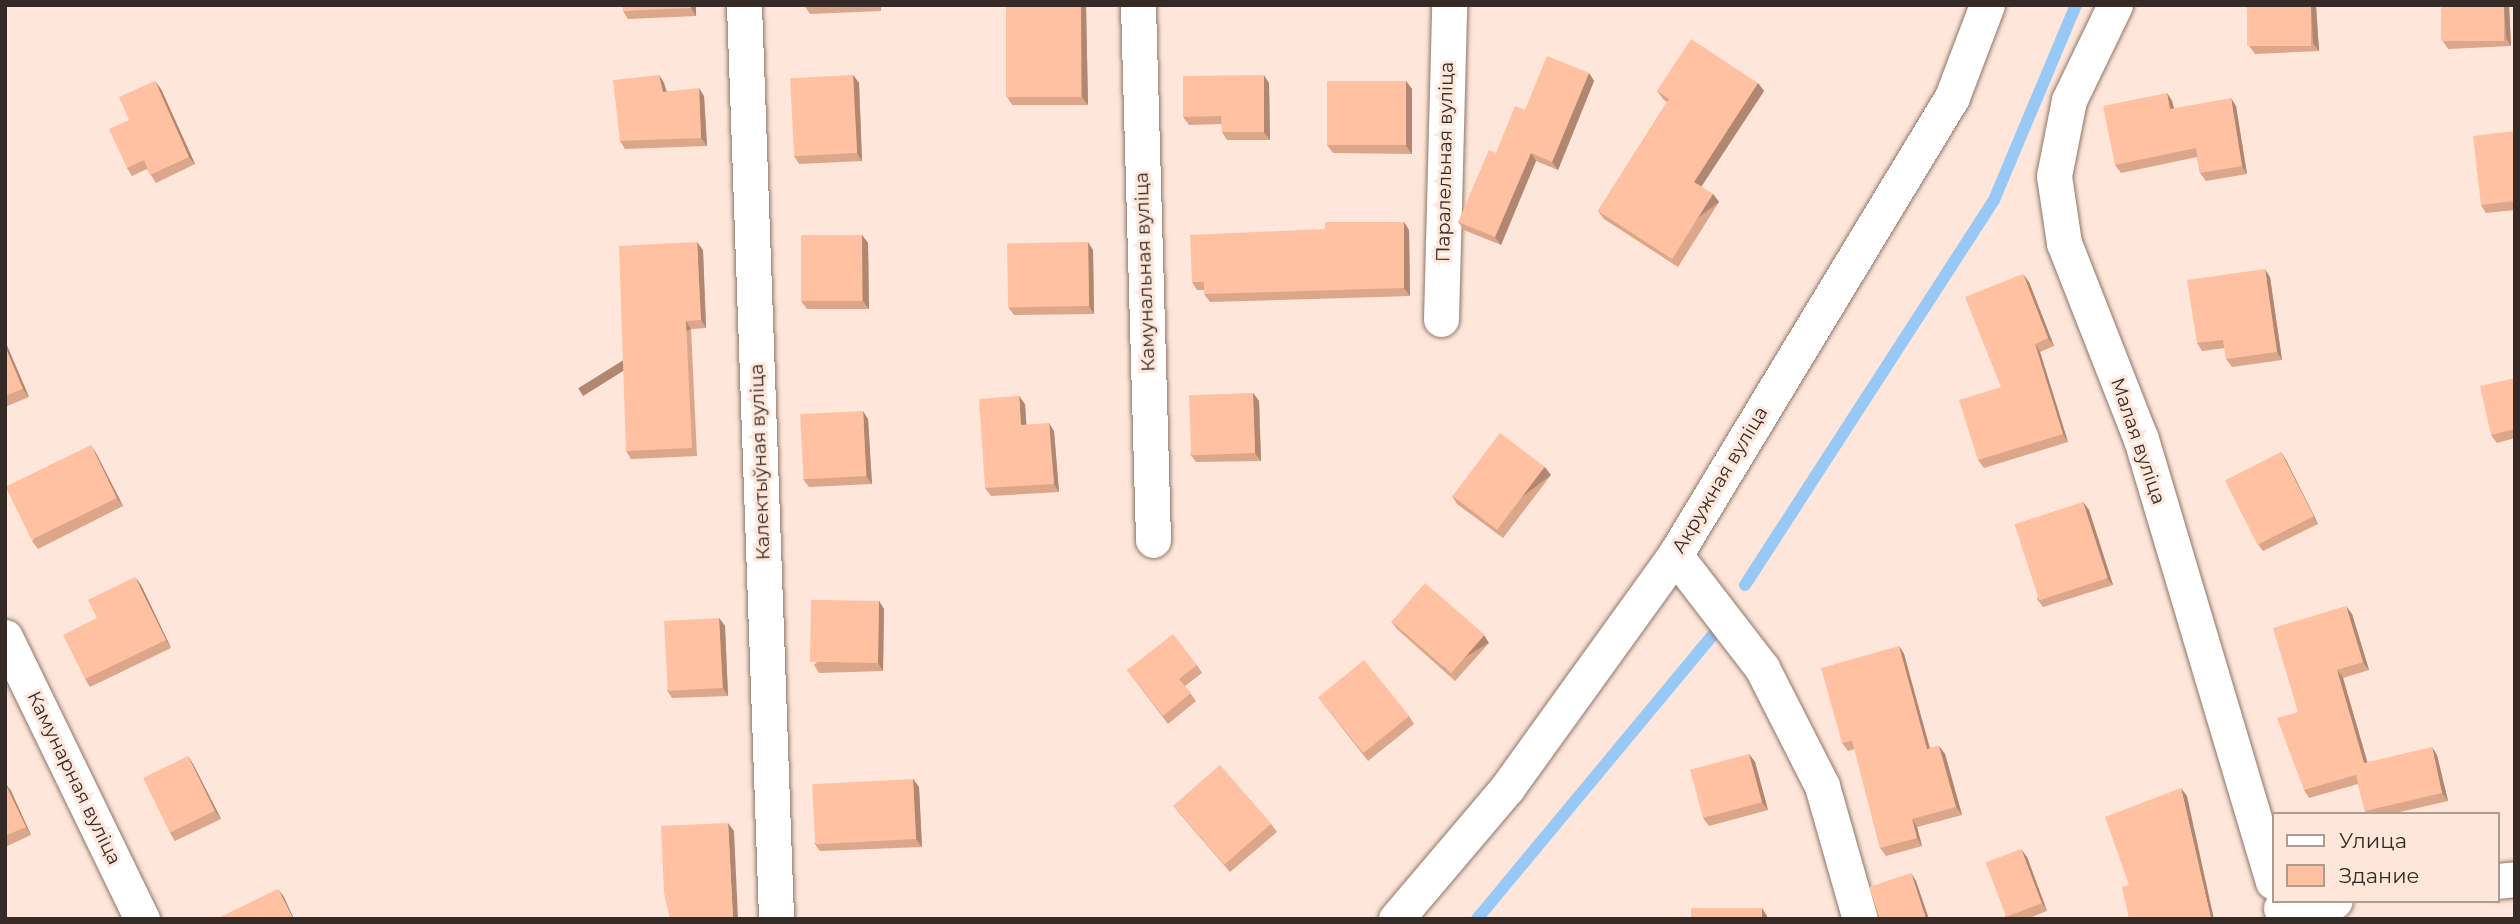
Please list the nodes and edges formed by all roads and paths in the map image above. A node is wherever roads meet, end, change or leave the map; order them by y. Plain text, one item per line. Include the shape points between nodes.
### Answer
1 (744, 5) edge
2 (1138, 5) edge
3 (1449, 5) edge
4 (1987, 5) edge
5 (2115, 5) edge
6 (1441, 319) dead end
7 (1153, 540) dead end
8 (1675, 555) junction
9 (5, 637) edge
10 (2272, 879) edge
11 (142, 919) edge
12 (776, 919) edge
13 (1396, 919) edge
14 (1860, 919) edge

1 - 12 street, Калектыўная вуліца
2 - 7 street, Камунальная вуліца
3 - 6 street, Паралельная вуліца
4 - 8 street, Акружная вуліца via 1952,97
5 - 10 street, Малая вуліца via 2069,100 2054,176 2064,243 2141,439
8 - 13 street, Акружная вуліца via 1507,788
8 - 14 street via 1762,668 1822,786
9 - 11 street, Камунарная вуліца

